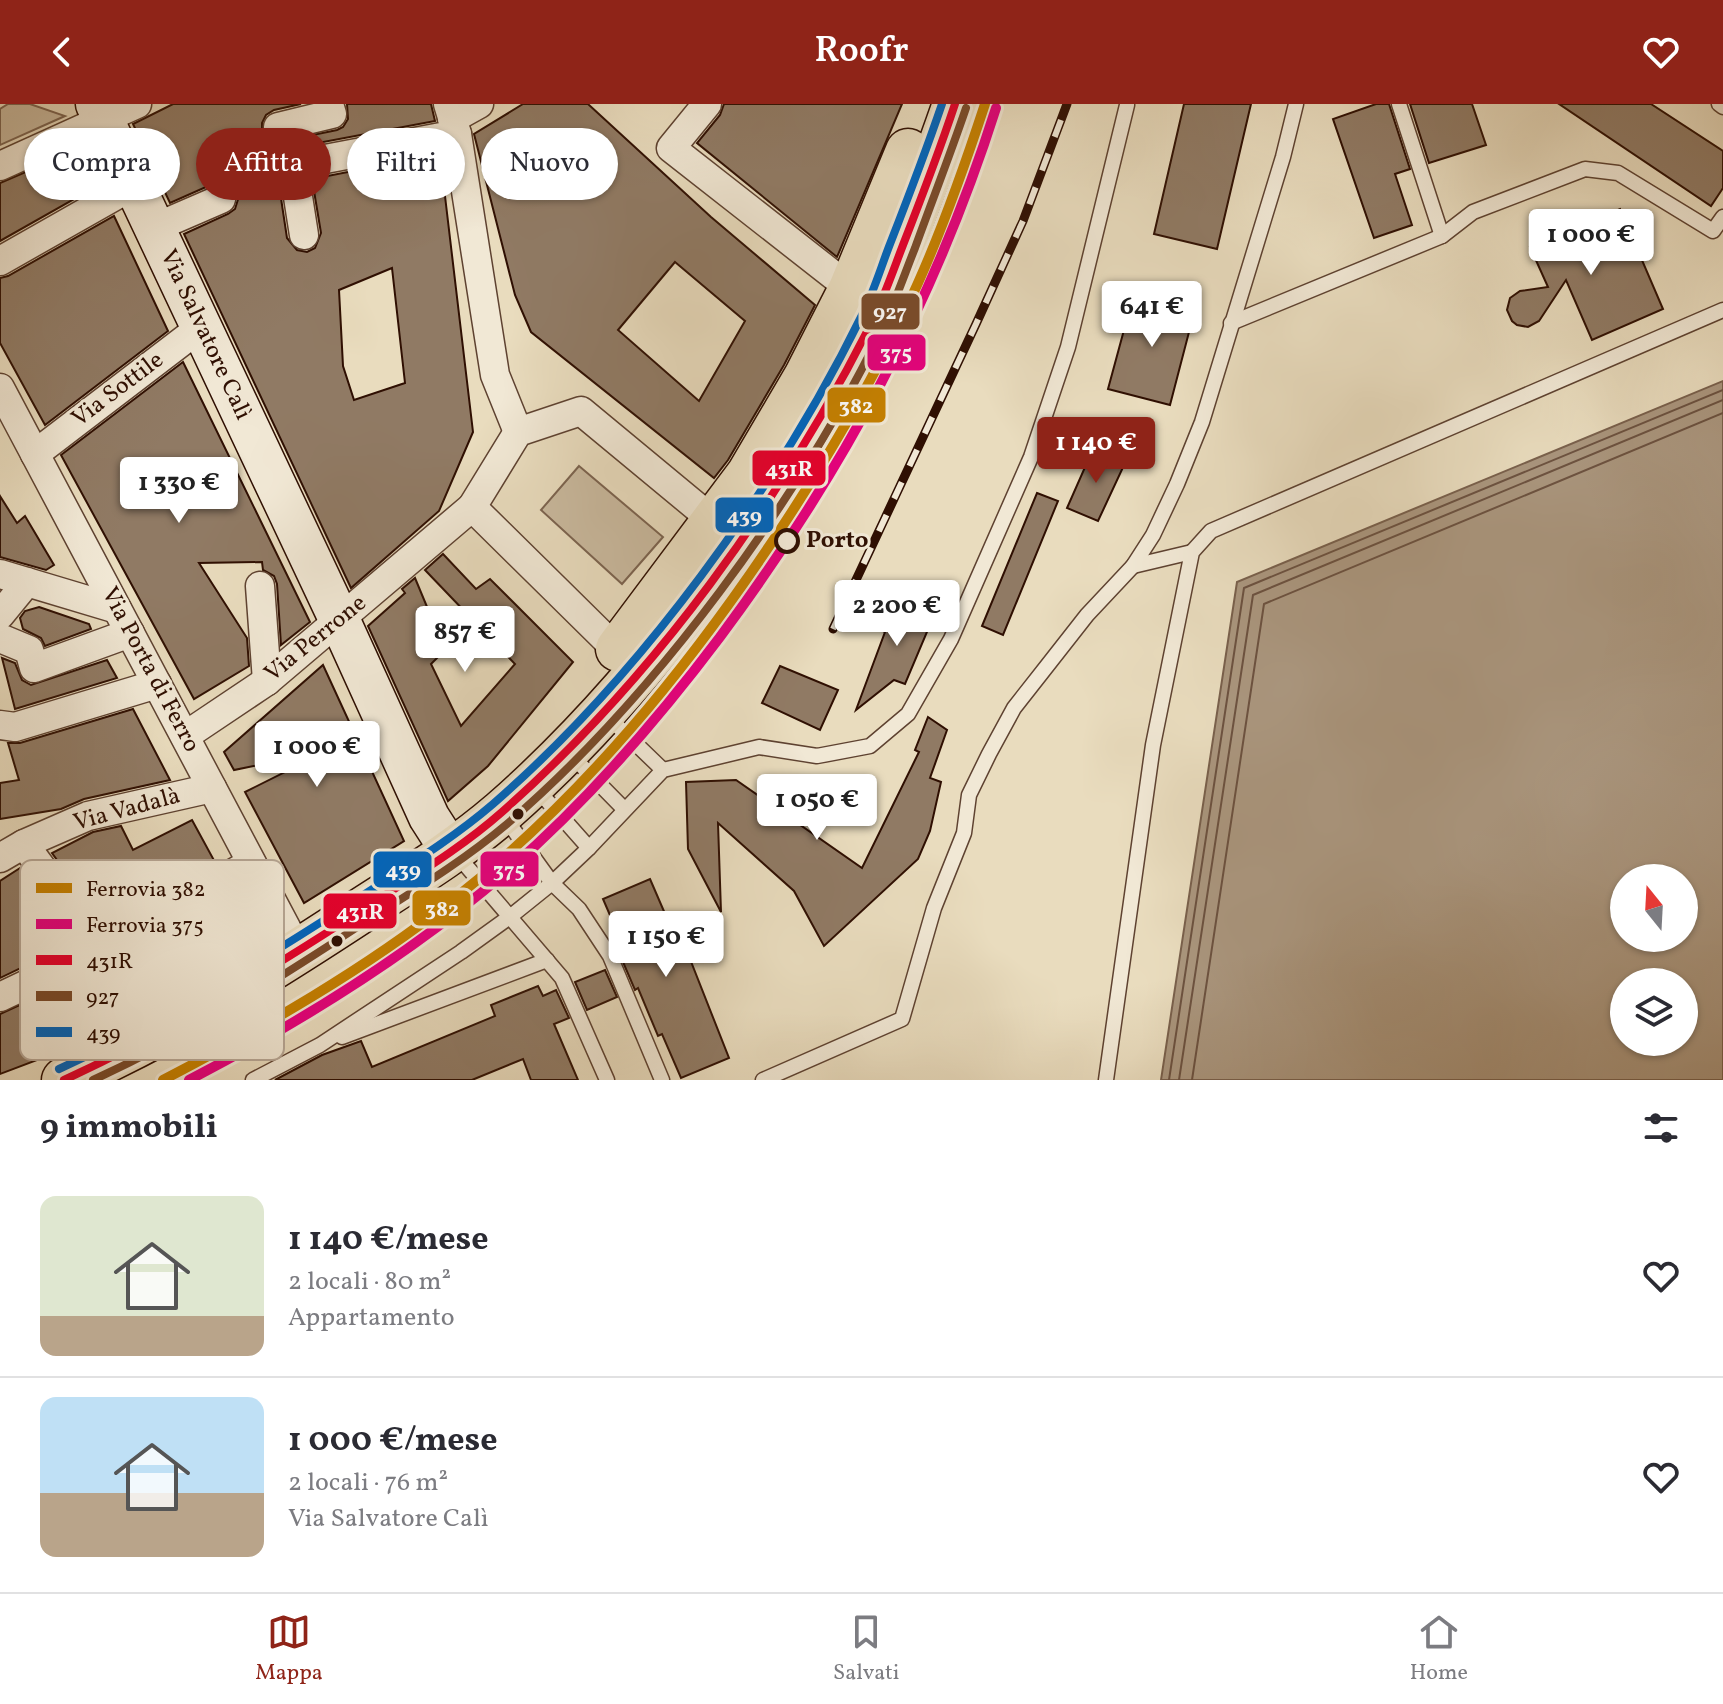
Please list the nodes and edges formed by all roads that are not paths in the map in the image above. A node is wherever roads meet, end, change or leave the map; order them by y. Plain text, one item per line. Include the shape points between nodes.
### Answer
1 (329, 104) edge
2 (479, 104) edge
3 (707, 104) edge
4 (927, 104) edge
5 (955, 104) edge
6 (1296, 104) edge
7 (1399, 104) edge
8 (1127, 105) edge
9 (114, 114) edge
10 (452, 119) edge
11 (278, 127) dead end
12 (331, 154) edge
13 (0, 166) edge
14 (108, 200) edge
15 (141, 200) edge
16 (219, 200) edge
17 (298, 200) edge
18 (1723, 217) edge
19 (154, 228) junction
20 (304, 235) dead end
21 (1442, 236) junction
22 (0, 261) edge
23 (851, 289) junction
24 (1723, 310) edge
25 (1231, 323) junction
26 (201, 327) junction
27 (2, 399) edge
28 (518, 432) junction
29 (35, 454) junction
30 (472, 507) junction
31 (715, 522) junction
32 (1192, 552) junction
33 (1133, 566) junction
34 (0, 574) edge
35 (27, 582) junction
36 (260, 586) dead end
37 (0, 615) edge
38 (124, 621) junction
39 (340, 621) junction
40 (0, 638) edge
41 (617, 650) junction
42 (267, 681) junction
43 (157, 684) junction
44 (602, 712) junction
45 (7, 726) edge
46 (185, 736) junction
47 (565, 750) junction
48 (663, 770) junction
49 (212, 788) junction
50 (517, 798) junction
51 (624, 809) junction
52 (449, 847) junction
53 (589, 848) junction
54 (12, 851) edge
55 (249, 860) edge
56 (552, 883) junction
57 (511, 916) junction
58 (284, 924) edge
59 (299, 952) junction
60 (547, 960) junction
61 (284, 961) edge
62 (20, 987) edge
63 (0, 997) edge
64 (320, 1045) junction
65 (106, 1060) edge
66 (64, 1080) edge
67 (253, 1080) edge
68 (607, 1080) edge
69 (662, 1080) edge
70 (763, 1080) edge
71 (1106, 1080) edge

1 - 11 street via 332,114
2 - 10 street
3 - 23 street via 671,148
4 - 23 main road
5 - 44 main road via 874,319 828,403 739,540
6 - 25 lane
7 - 21 lane
8 - 48 lane via 1068,347 1031,457 951,639 908,714 870,746 817,756 759,747
9 - 13 street
10 - 12 street
10 - 28 street via 495,375
14 - 22 street
15 - 19 main road, Via Salvatore Calì
16 - 19 street
17 - 20 street
18 - 21 lane via 1713,231 1618,173 1585,169 1473,212
19 - 26 main road, Via Salvatore Calì
21 - 25 lane
23 - 31 main road via 764,450
24 - 32 lane via 1211,531
25 - 33 lane via 1202,422 1153,535
26 - 29 street, Via Sottile
26 - 39 main road, Via Salvatore Calì
27 - 29 street, Via Porta di Ferro
28 - 30 street, Via Perrone
28 - 31 street via 581,411
29 - 38 street, Via Porta di Ferro
30 - 39 street, Via Perrone
30 - 41 street
31 - 41 main road
32 - 33 lane
32 - 71 lane via 1153,745
33 - 70 lane via 1038,676 989,754 969,795 964,833 934,908 902,1019
34 - 35 street
35 - 37 street
35 - 38 street
36 - 42 street
38 - 40 street via 34,668 29,650
38 - 43 street, Via Porta di Ferro
39 - 42 street, Via Perrone
39 - 52 main road, Via Salvatore Calì via 429,817
41 - 52 main road
42 - 46 street, Via Perrone
43 - 45 street
43 - 46 street, Via Porta di Ferro
44 - 47 main road
44 - 48 lane
46 - 49 street, Via Porta di Ferro
47 - 50 main road
47 - 51 lane
48 - 51 lane
49 - 54 street, Via Vadalà via 88,816
49 - 55 street, Via Porta di Ferro
50 - 52 main road
50 - 53 lane
50 - 56 lane
51 - 53 lane
52 - 57 lane
52 - 59 main road
53 - 56 lane
56 - 57 lane
56 - 69 lane via 579,909 610,956
57 - 60 lane
57 - 64 lane
58 - 59 street, Via Porta di Ferro
59 - 61 main road
60 - 64 lane
60 - 68 lane via 562,978
62 - 63 street
64 - 67 lane
65 - 66 main road

